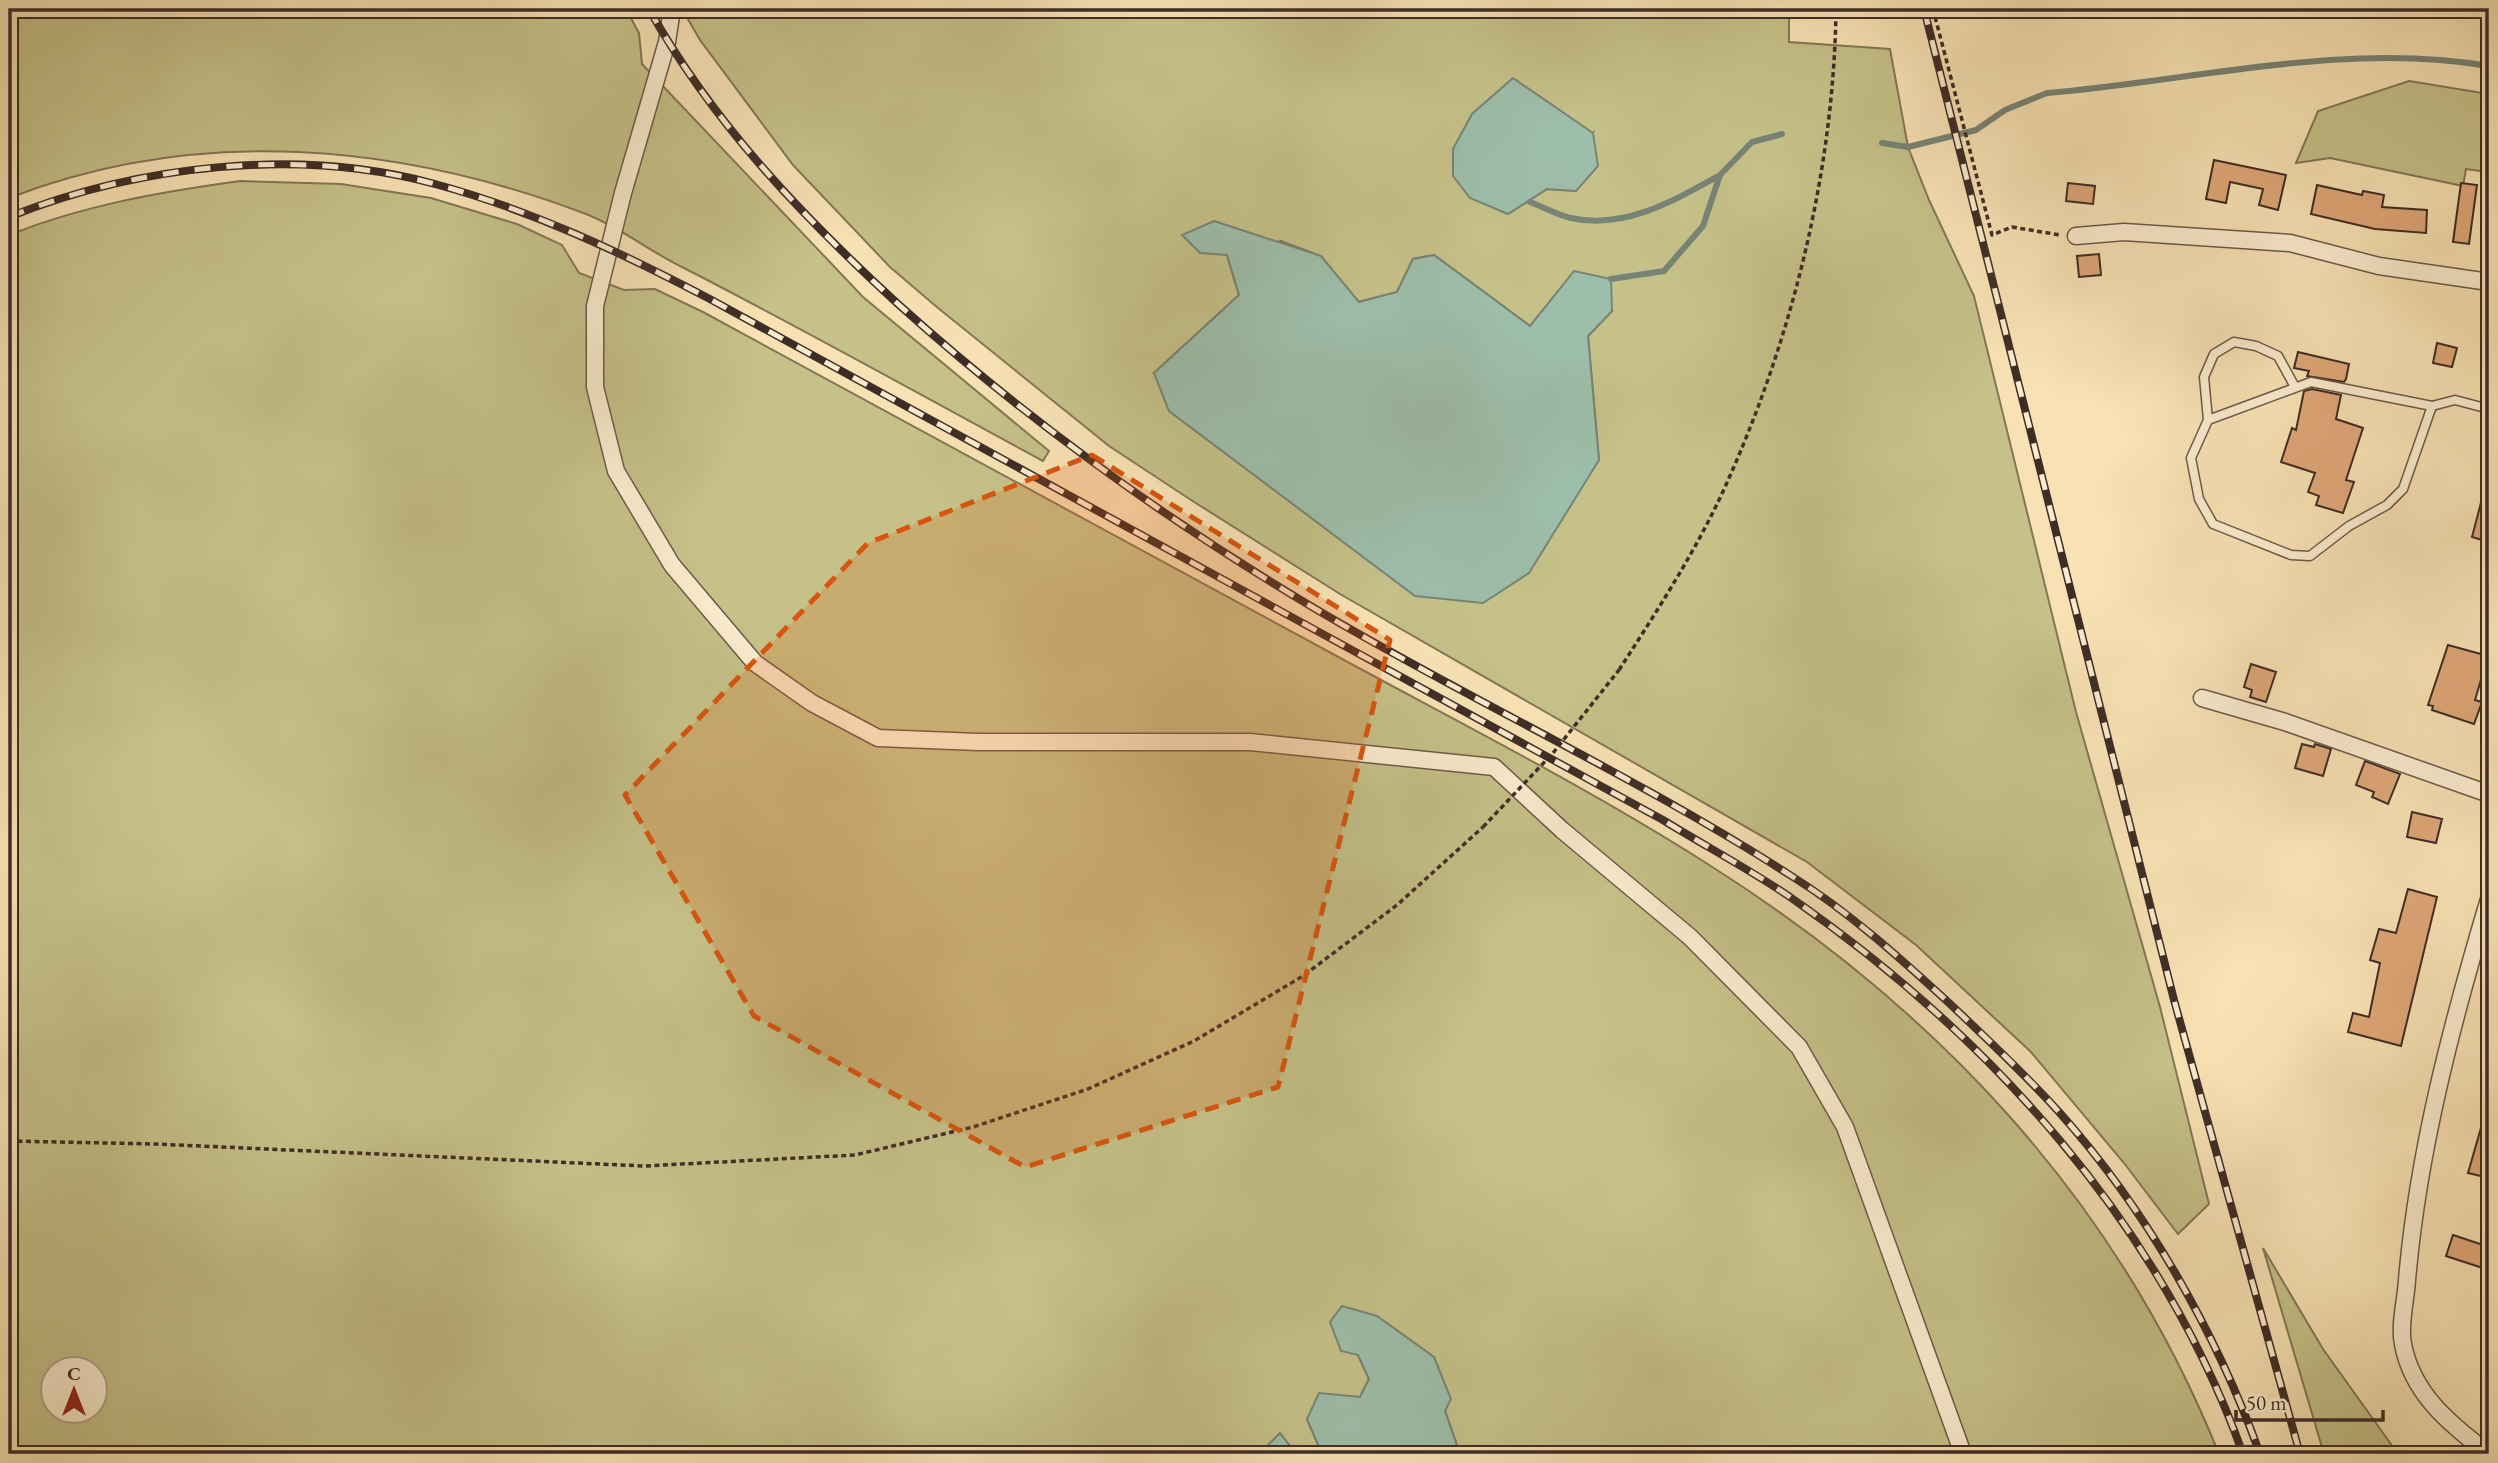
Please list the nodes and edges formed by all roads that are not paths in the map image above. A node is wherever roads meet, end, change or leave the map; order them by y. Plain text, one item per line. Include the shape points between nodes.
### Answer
1 (672, 9) edge
2 (2076, 236) road end
3 (2489, 282) edge
4 (2295, 387) junction
5 (2432, 406) junction
6 (2489, 409) edge
7 (2208, 420) junction
8 (2202, 698) dead end
9 (2489, 794) edge
10 (2489, 899) edge
11 (1963, 1454) edge
12 (2489, 1454) edge

1 - 11 street via 595,306 595,387 616,471 672,565 755,663 813,703 878,737 978,742 1250,742 1493,767 1690,937 1799,1047 1845,1127
2 - 3 street via 2124,232 2290,243 2379,266
4 - 5 lane via 2311,382
4 - 7 lane
4 - 7 lane via 2278,356 2234,342 2214,354 2204,377
5 - 6 lane via 2455,400
5 - 7 lane via 2403,489 2387,506 2349,526 2310,556 2291,555 2213,524 2199,499 2191,458
8 - 9 street via 2285,722
10 - 12 street via 2421,1164 2402,1342 2414,1379 2444,1419

